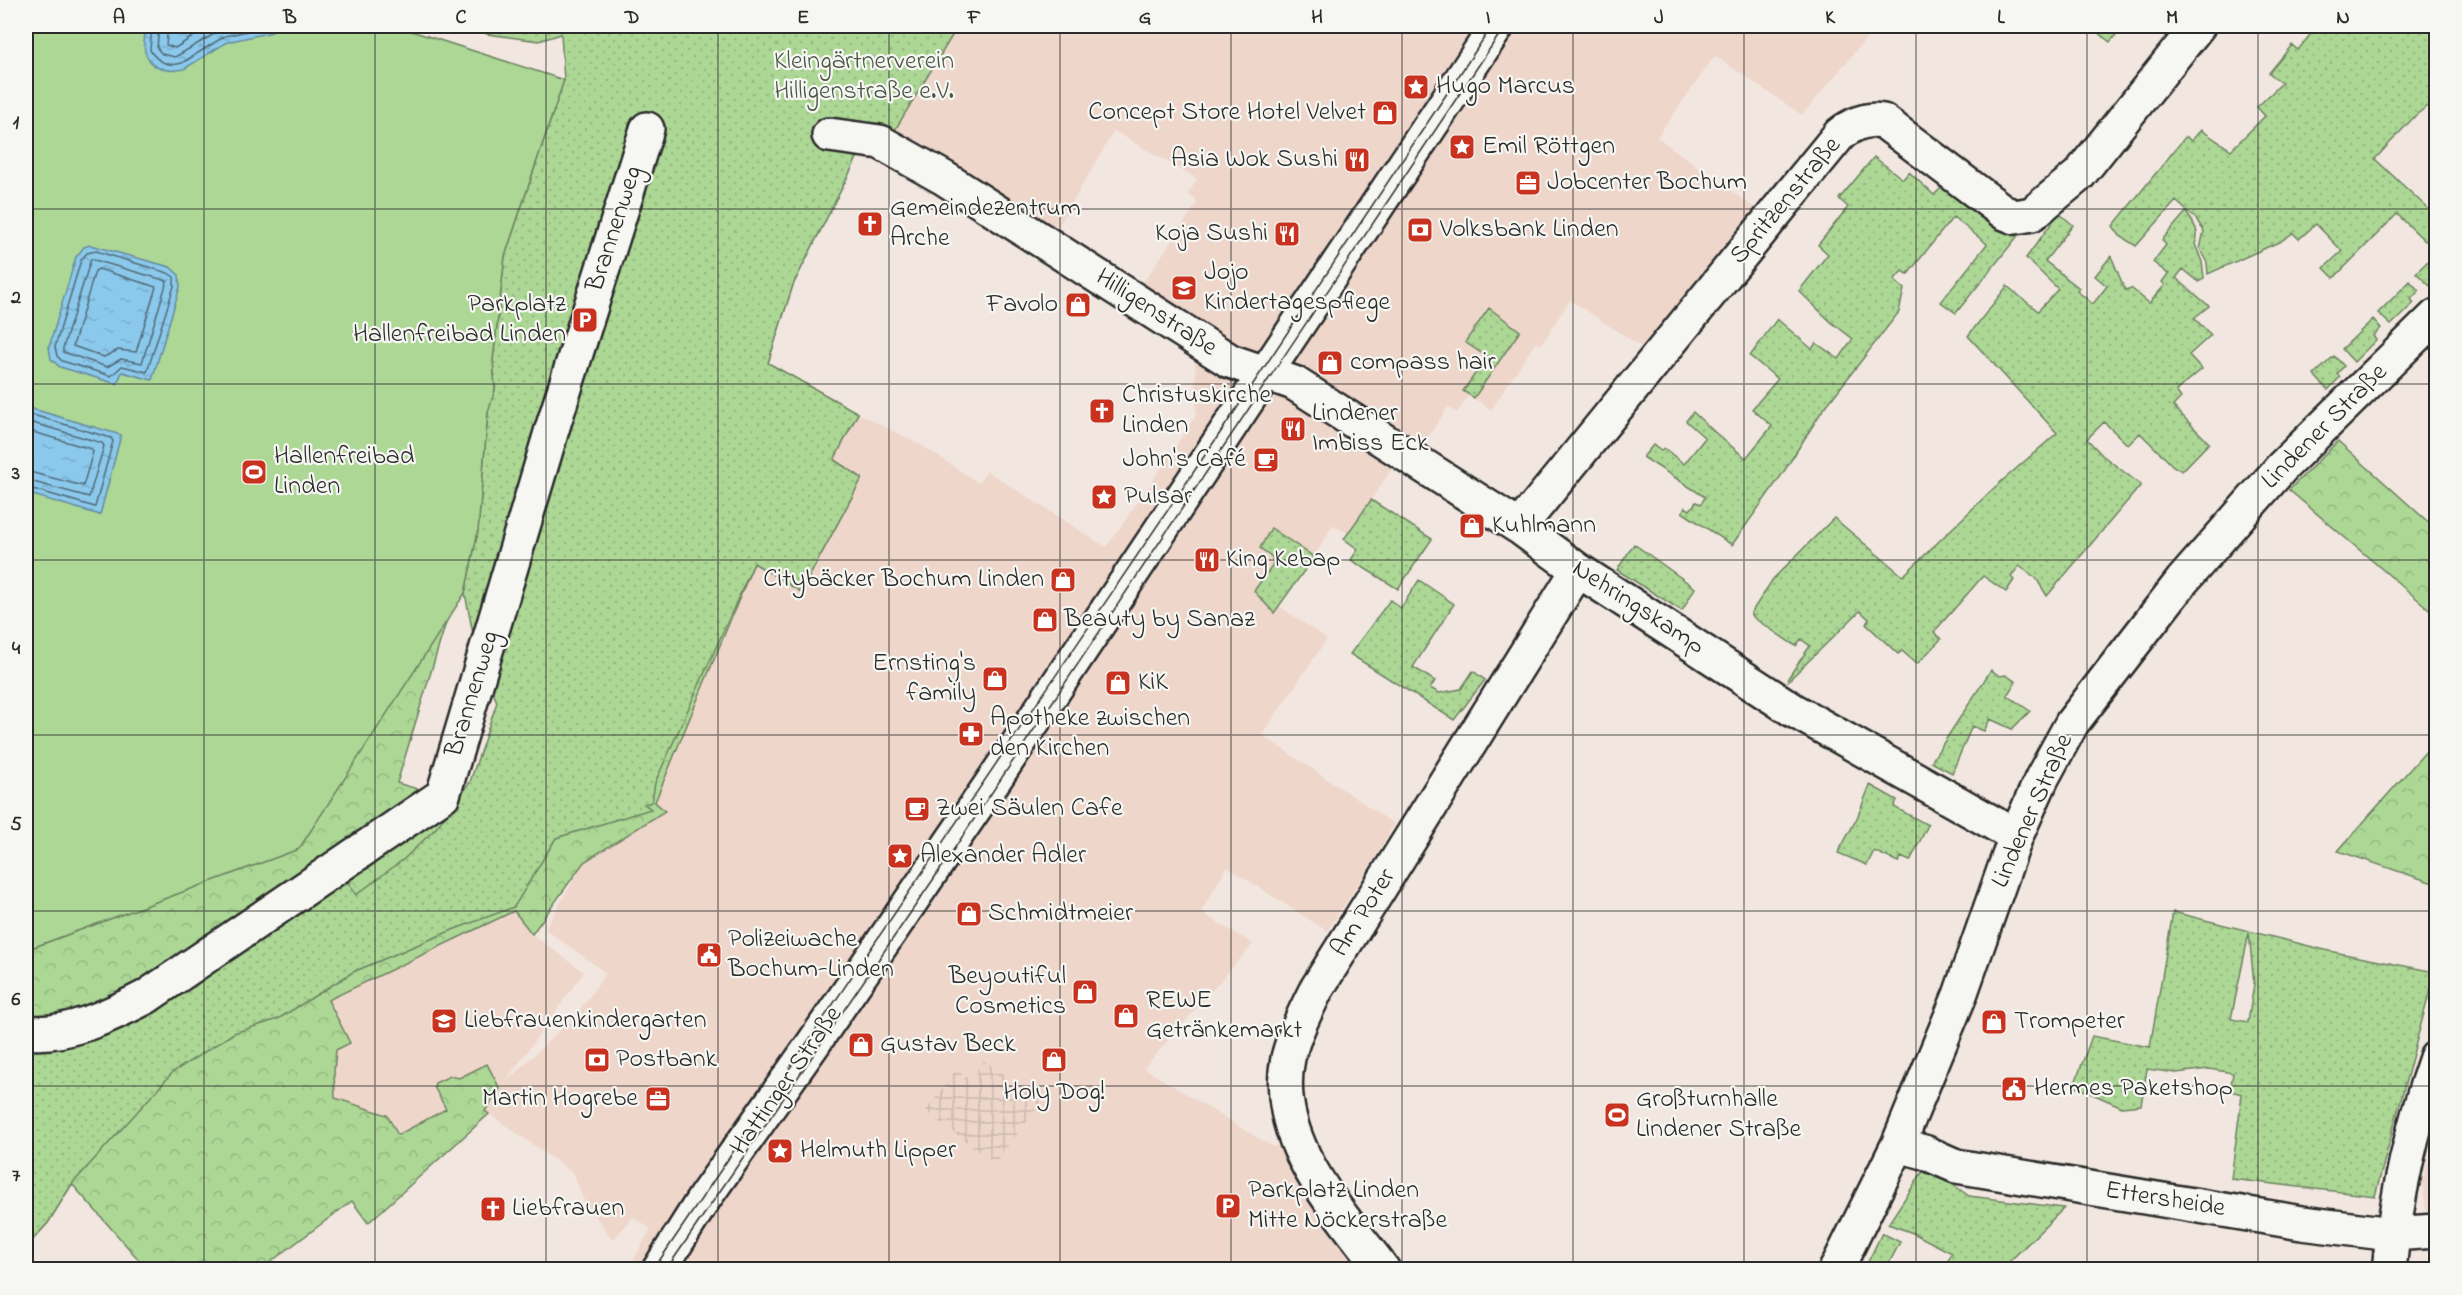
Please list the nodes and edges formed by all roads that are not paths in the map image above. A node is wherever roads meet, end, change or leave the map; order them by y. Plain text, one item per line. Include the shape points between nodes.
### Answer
1 (1497, 26) edge
2 (2198, 26) edge
3 (647, 129) dead end
4 (829, 135) dead end
5 (2436, 316) edge
6 (1265, 372) junction
7 (1519, 527) junction
8 (1578, 570) junction
9 (2016, 836) junction
10 (26, 1032) edge
11 (2436, 1058) edge
12 (1898, 1145) junction
13 (2436, 1231) edge
14 (2392, 1234) junction
15 (659, 1269) edge
16 (1383, 1269) edge
17 (1836, 1269) edge
18 (2389, 1269) edge

1 - 6 street, Hattinger Straße
2 - 7 street, Spritzenstraße via 2081,172 2032,214 2015,217 2005,213 1883,121 1859,122 1840,134
3 - 10 street, Brannenweg via 443,795 146,997 111,1015 67,1028
4 - 6 street, Hilligenstraße via 880,142 944,178 1230,361
5 - 9 street, Lindener Straße via 2282,467 2187,575 2072,723
6 - 7 street, Nehringskamp via 1294,383
6 - 15 street, Hattinger Straße via 1002,768
7 - 8 street, Nehringskamp
8 - 9 street, Nehringskamp via 1793,710
8 - 16 street, Am Poter via 1316,990 1288,1059 1290,1116 1304,1158 1325,1193
9 - 12 street, Lindener Straße via 1960,995
11 - 14 street via 2399,1193
12 - 14 street, Ettersheide via 1956,1166 2302,1223
12 - 17 street, Lindener Straße
13 - 14 street, Ettersheide
14 - 18 street

